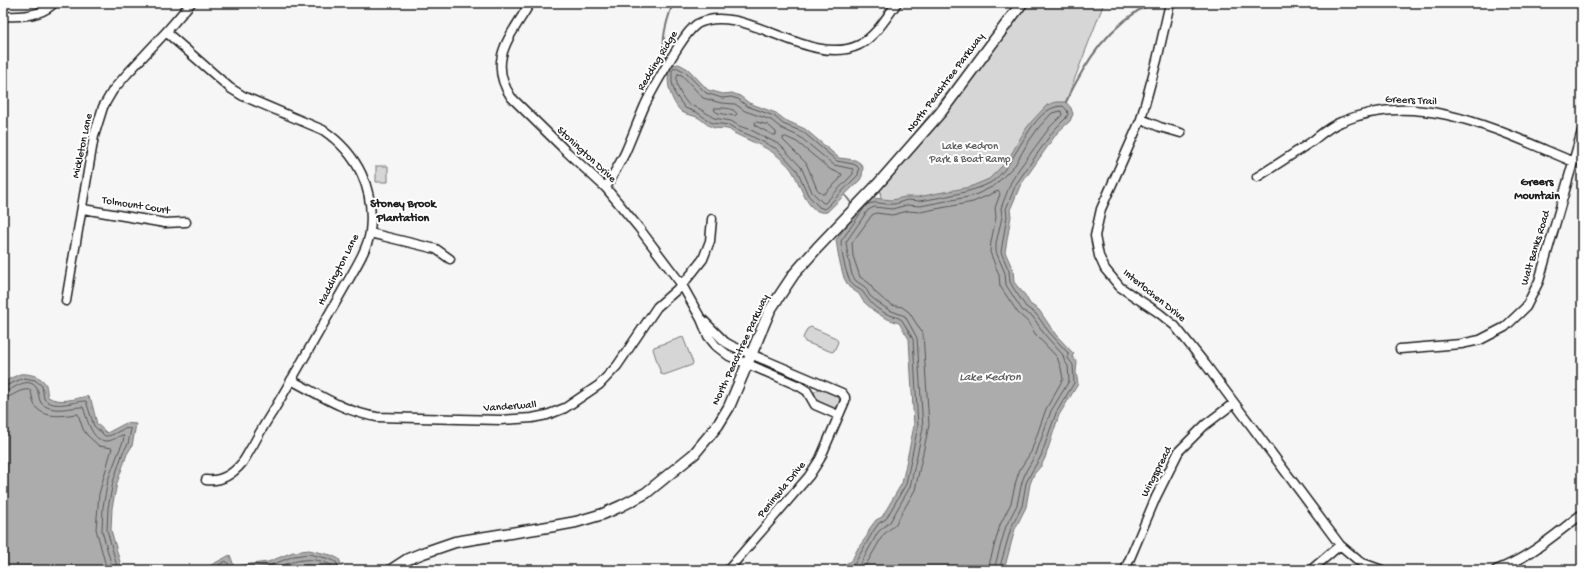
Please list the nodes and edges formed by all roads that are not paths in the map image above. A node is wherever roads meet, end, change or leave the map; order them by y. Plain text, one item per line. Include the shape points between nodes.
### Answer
1 (54, 3) edge
2 (191, 3) edge
3 (530, 3) edge
4 (898, 3) edge
5 (1022, 3) edge
6 (1170, 3) edge
7 (3, 16) edge
8 (166, 32) junction
9 (1141, 119) junction
10 (1582, 131) edge
11 (1181, 133) dead end
12 (1574, 162) junction
13 (1257, 177) dead end
14 (606, 188) junction
15 (83, 209) junction
16 (712, 219) dead end
17 (186, 222) dead end
18 (370, 233) junction
19 (450, 259) dead end
20 (682, 285) junction
21 (66, 301) dead end
22 (701, 319) junction
23 (1400, 349) dead end
24 (752, 354) junction
25 (748, 364) junction
26 (809, 379) junction
27 (291, 380) junction
28 (804, 389) junction
29 (1234, 403) junction
30 (838, 415) junction
31 (206, 480) dead end
32 (1582, 514) edge
33 (1340, 545) junction
34 (391, 570) edge
35 (728, 570) edge
36 (1125, 570) edge
37 (1311, 570) edge
38 (1382, 570) edge
39 (1496, 570) edge

1 - 7 street via 44,11 34,14
2 - 8 street, Mickleton Lane
3 - 14 street, Stonington Drive via 501,55 505,87 511,97 551,138
4 - 14 street, Redding Ridge via 869,38 846,49 826,49 736,17 709,18 696,25 687,34 644,106 625,153
5 - 24 street, North Peachtree Parkway via 941,112 794,274 770,310
6 - 9 street, Interlochen Drive via 1158,60
8 - 15 street, Mickleton Lane via 113,90 103,107 94,136
8 - 18 street, Haddington Lane via 230,88 249,99 323,130 340,143 351,154 362,172 370,210
9 - 11 street
9 - 29 street, Interlochen Drive via 1102,209 1095,236 1099,256 1105,269 1120,287 1160,312 1175,326
10 - 12 street, Walt Banks Road
12 - 13 street, Greers Trail via 1486,126 1449,114 1392,109 1357,115 1334,125
12 - 23 street, Walt Banks Road via 1539,281 1531,299 1519,314 1497,332 1480,340
14 - 20 street, Stonington Drive
15 - 17 street, Tolmount Court via 165,223
15 - 21 street, Mickleton Lane
16 - 20 street, Vanderwall via 710,241 703,259
18 - 19 street via 436,249
18 - 27 street, Haddington Lane via 367,245 350,277
20 - 22 street, Stonington Drive
20 - 27 street, Vanderwall via 657,307 617,366 599,385 565,408 547,415 501,420 377,417 338,406
22 - 24 street, Stonington Drive via 725,342
22 - 25 street, Stonington Drive via 708,336 716,346 729,356
24 - 25 street, North Peachtree Parkway
24 - 26 street, Peninsula Drive
25 - 28 street
25 - 34 street, North Peachtree Parkway via 729,407 706,440 694,454 638,498 603,514 576,522 455,542 408,559
26 - 28 street
26 - 30 street, Peninsula Drive via 842,393 845,401
27 - 31 street, Haddington Lane via 242,462 229,476
28 - 30 street via 815,405
29 - 33 street, Interlochen Drive
29 - 36 street, Wingspread via 1205,425 1179,451
30 - 35 street, Peninsula Drive via 820,459 809,476
32 - 39 street via 1531,553
33 - 37 street
33 - 38 street, Interlochen Drive via 1360,562

